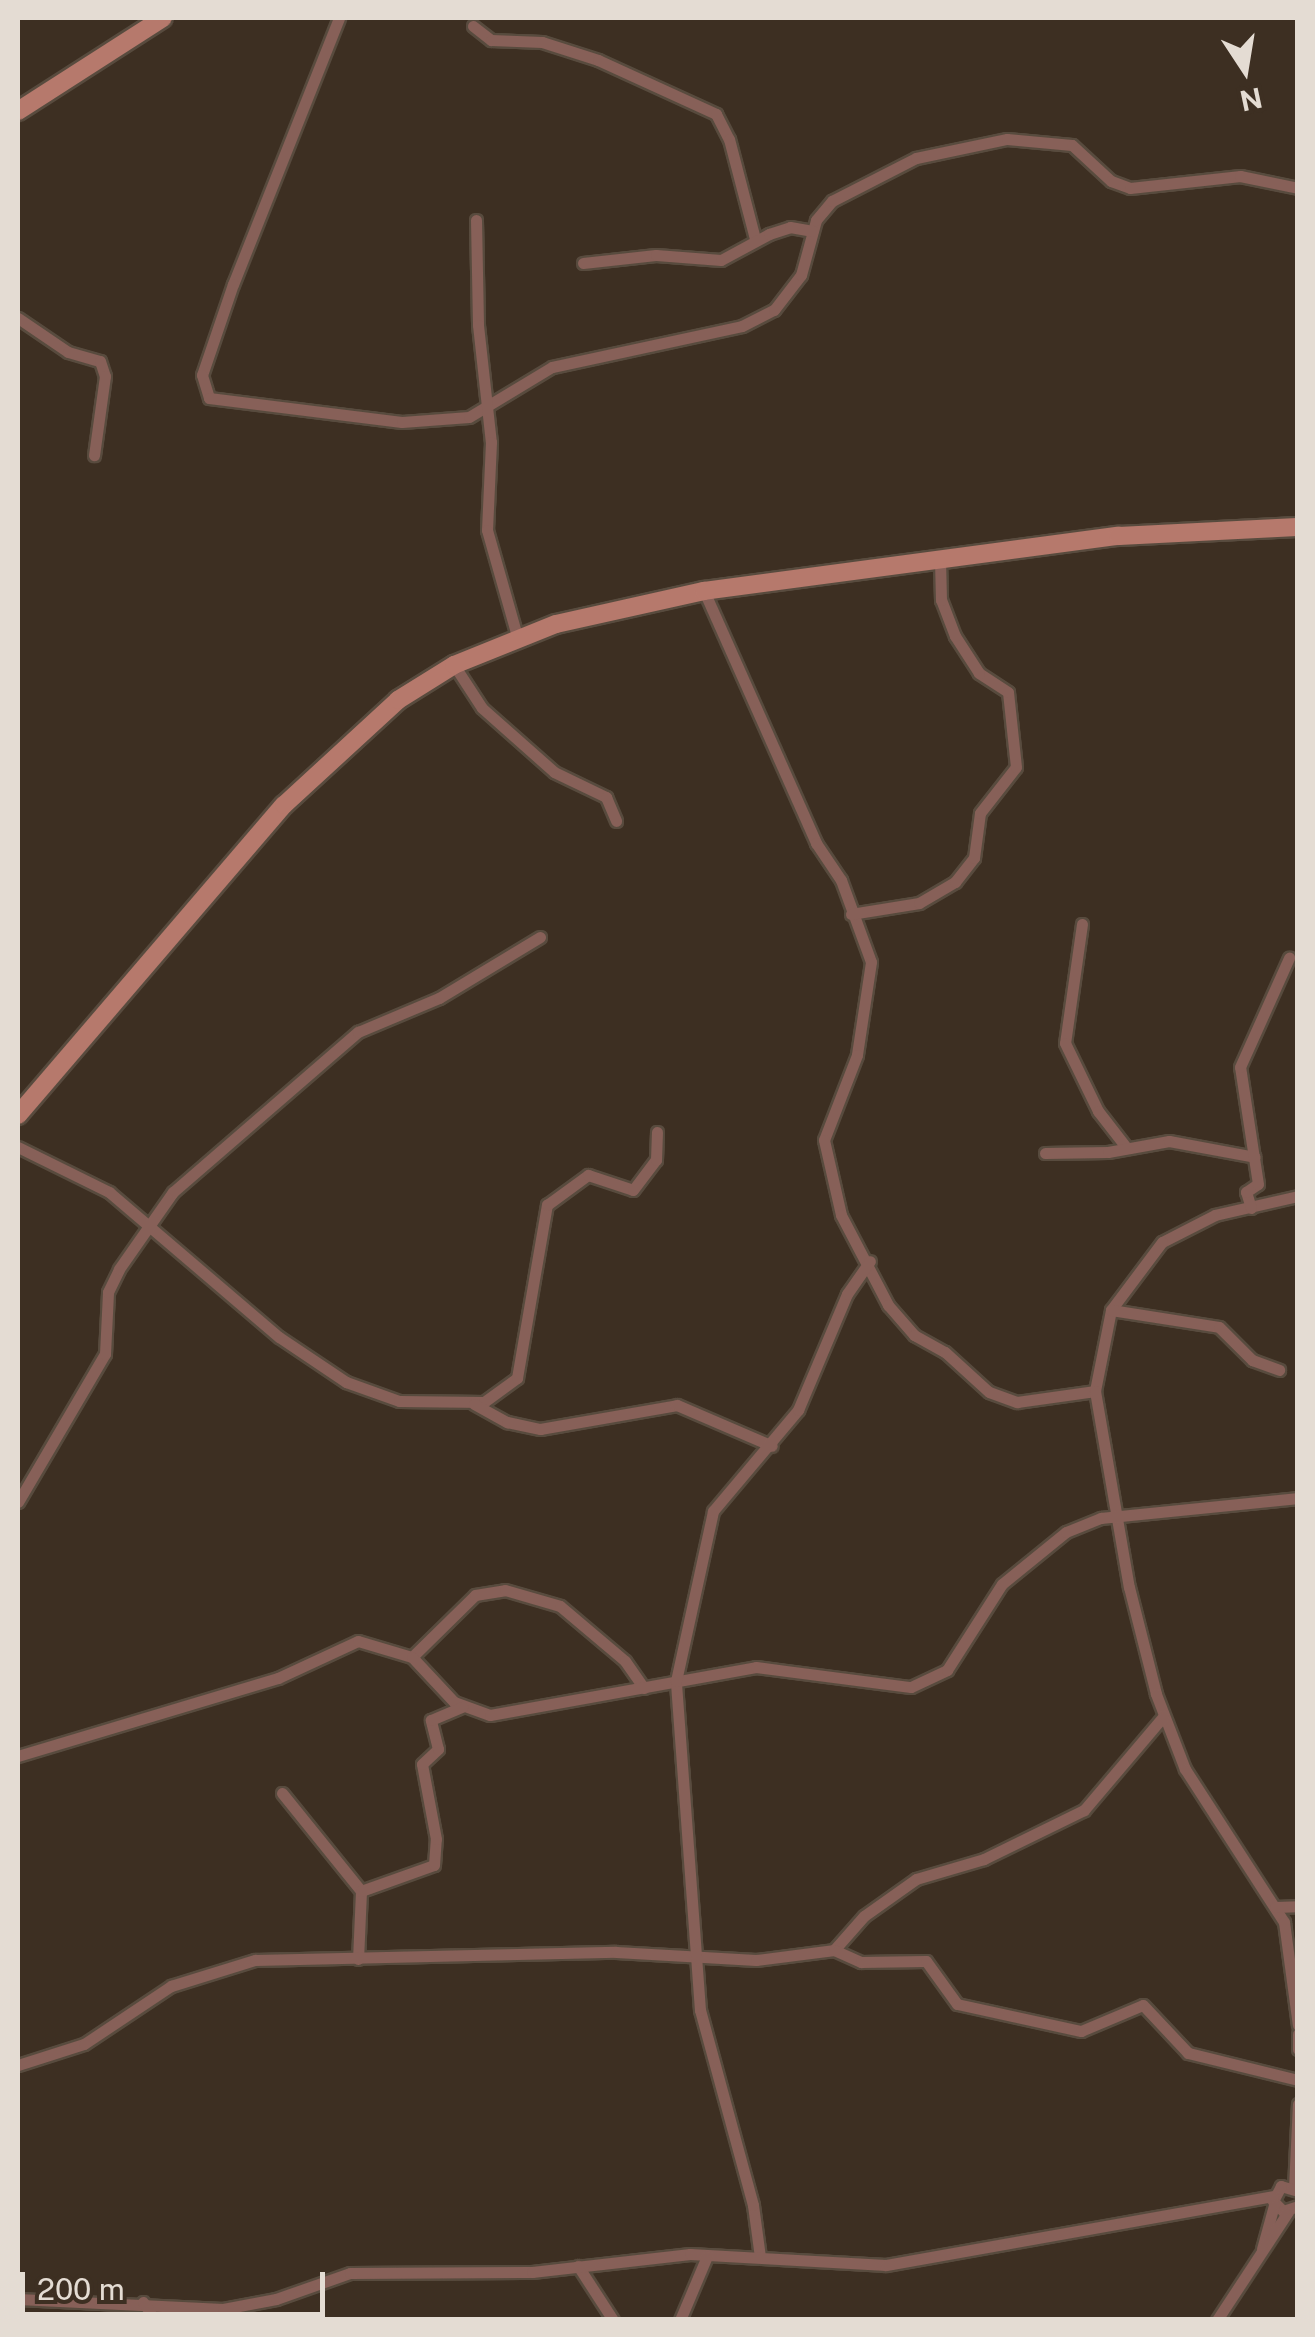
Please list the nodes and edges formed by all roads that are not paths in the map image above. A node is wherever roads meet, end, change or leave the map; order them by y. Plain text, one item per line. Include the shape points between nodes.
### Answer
1 (163, 18) edge
2 (339, 18) edge
3 (473, 26) dead end
4 (18, 111) edge
5 (1298, 188) edge
6 (476, 220) dead end
7 (813, 231) junction
8 (755, 239) junction
9 (583, 263) dead end
10 (18, 318) edge
11 (489, 408) junction
12 (94, 454) dead end
13 (1298, 527) edge
14 (940, 558) junction
15 (704, 591) junction
16 (517, 636) junction
17 (454, 665) junction
18 (616, 821) dead end
19 (852, 914) junction
20 (1082, 924) dead end
21 (540, 937) dead end
22 (1289, 958) dead end
23 (18, 1115) edge
24 (657, 1132) dead end
25 (18, 1147) edge
26 (1126, 1148) junction
27 (1045, 1153) dead end
28 (1255, 1158) junction
29 (1298, 1196) edge
30 (1251, 1208) junction
31 (150, 1224) junction
32 (870, 1262) junction
33 (1112, 1310) junction
34 (1278, 1370) dead end
35 (1096, 1391) junction
36 (468, 1401) junction
37 (772, 1446) junction
38 (1298, 1498) edge
39 (18, 1502) edge
40 (1118, 1521) junction
41 (412, 1658) junction
42 (676, 1681) junction
43 (644, 1688) junction
44 (462, 1707) junction
45 (1163, 1717) junction
46 (18, 1756) edge
47 (282, 1793) dead end
48 (361, 1890) junction
49 (1298, 1906) edge
50 (1275, 1907) junction
51 (834, 1950) junction
52 (695, 1956) junction
53 (358, 1959) junction
54 (1298, 2025) edge
55 (1298, 2034) edge
56 (1298, 2050) edge
57 (18, 2065) edge
58 (1298, 2080) edge
59 (1298, 2104) edge
60 (1284, 2193) edge
61 (1293, 2209) edge
62 (1260, 2253) junction
63 (707, 2256) junction
64 (760, 2258) junction
65 (578, 2266) junction
66 (18, 2299) edge
67 (143, 2302) junction
68 (156, 2320) edge
69 (614, 2320) edge
70 (680, 2320) edge
71 (1216, 2320) edge

1 - 4 main road
2 - 11 street via 233,284 201,386 220,400 402,422 444,423
3 - 8 street via 490,40 542,42 598,60 716,114
5 - 7 street via 1240,176 1130,188 1110,181 1072,145 1023,136 884,171 822,209
6 - 11 street via 478,325
7 - 8 street via 790,228
7 - 11 street via 801,275 774,310 742,326 552,368
8 - 9 street via 722,260 656,255
10 - 12 street via 68,352 100,361 105,376
11 - 16 street via 488,547
13 - 14 main road via 1118,536
14 - 15 main road
14 - 19 street via 941,600 955,636 978,673 1008,692 1016,767 980,813 974,858 955,882 919,903
15 - 16 main road
15 - 19 street
16 - 17 main road
17 - 18 street via 482,708 554,772 606,797
17 - 23 main road via 398,700 284,805
19 - 32 street via 866,939 873,985 857,1055 824,1140 832,1194
20 - 26 street via 1065,1043 1098,1111
21 - 31 street via 329,1054 188,1177
22 - 28 street via 1240,1067
24 - 36 street via 656,1160 632,1190 588,1175 547,1205 517,1378 484,1402
25 - 31 street via 109,1192
26 - 27 street
26 - 28 street via 1168,1142
28 - 30 street via 1258,1184 1246,1192
29 - 30 street
30 - 33 street via 1203,1220 1162,1242
31 - 36 street via 279,1337 346,1382 398,1401
31 - 39 street via 108,1292 106,1354
32 - 35 street via 888,1306 989,1392 1036,1402
32 - 37 street via 847,1294 798,1410
33 - 34 street via 1218,1326 1252,1360
33 - 35 street
35 - 40 street
36 - 37 street via 507,1422 540,1429 677,1405
37 - 42 street via 713,1512
38 - 40 street
40 - 42 street via 1090,1522 1022,1562 983,1608 954,1662 921,1684 880,1686 772,1666
40 - 45 street
41 - 43 street via 475,1595 505,1590 560,1606 626,1661
41 - 44 street
41 - 46 street via 350,1642 278,1678
42 - 43 street
42 - 52 street
43 - 44 street via 518,1715
44 - 48 street via 430,1720 438,1748 422,1764 436,1839 434,1865
45 - 50 street via 1185,1769
45 - 51 street via 1084,1810 984,1859 916,1879 864,1916
47 - 48 street
48 - 53 street
49 - 50 street
50 - 54 street via 1287,1935
51 - 52 street via 756,1960
51 - 58 street via 861,1962 926,1960 957,2004 1080,2031 1142,2005 1188,2054
52 - 53 street
52 - 64 street via 715,2080 753,2205
53 - 57 street via 267,1958 171,1986 84,2044
55 - 56 street
59 - 60 street
60 - 61 street
60 - 62 street
60 - 64 street via 886,2265
61 - 62 street
62 - 71 street
63 - 64 street
63 - 65 street
63 - 70 street
65 - 67 street via 350,2273 223,2309
65 - 69 street
66 - 67 street
67 - 68 street

